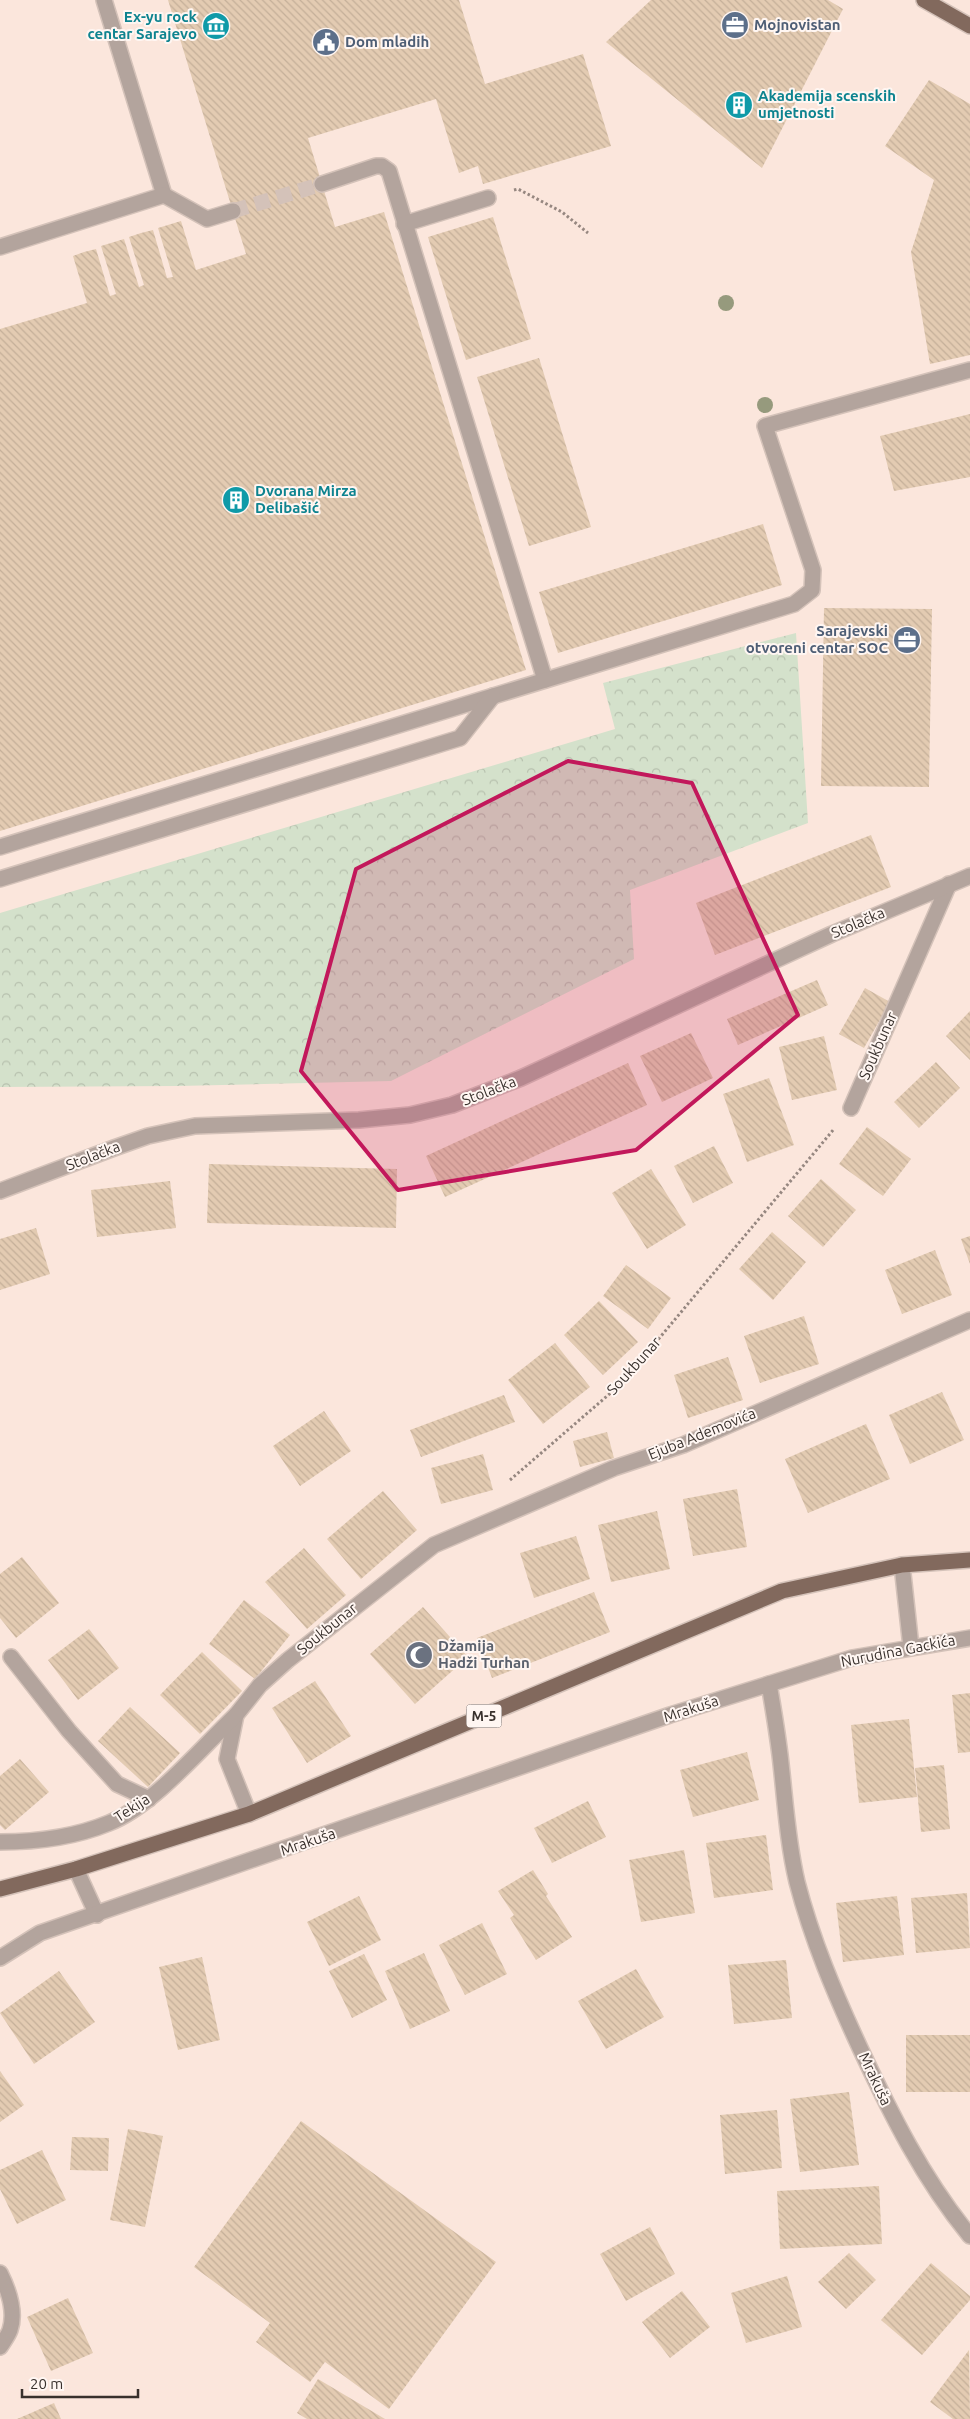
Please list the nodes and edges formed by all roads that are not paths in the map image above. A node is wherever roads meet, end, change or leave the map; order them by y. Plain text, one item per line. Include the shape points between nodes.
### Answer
1 (104, 0) edge
2 (924, 0) edge
3 (970, 26) edge
4 (322, 184) tunnel mouth
5 (164, 195) junction
6 (488, 198) dead end
7 (233, 211) tunnel mouth
8 (404, 224) junction
9 (0, 247) edge
10 (970, 370) edge
11 (545, 680) junction
12 (493, 696) junction
13 (0, 847) edge
14 (970, 876) edge
15 (0, 879) edge
16 (949, 884) junction
17 (851, 1108) road end
18 (0, 1191) edge
19 (970, 1320) edge
20 (434, 1545) joint
21 (970, 1560) edge
22 (902, 1565) junction
23 (970, 1638) edge
24 (911, 1647) junction
25 (11, 1657) dead end
26 (769, 1684) junction
27 (236, 1715) junction
28 (149, 1799) junction
29 (249, 1814) junction
30 (0, 1842) edge
31 (76, 1869) junction
32 (0, 1889) edge
33 (96, 1915) junction
34 (0, 1958) edge
35 (970, 2236) edge
36 (0, 2273) edge
37 (0, 2347) edge

1 - 5 street
2 - 3 main road
4 - 8 street via 376,166 387,168
5 - 7 street via 207,219
5 - 9 street
6 - 8 street
8 - 11 street
10 - 11 street via 765,426 813,570 812,590 794,604
11 - 12 street
12 - 13 street
12 - 15 street via 460,738
14 - 16 street
16 - 17 street, Soukbunar
16 - 18 street, Stolačka via 832,934 521,1078 452,1105 410,1115 360,1120 195,1126 131,1142
19 - 20 street, Ejuba Ademovića via 683,1445 614,1468
20 - 27 street, Soukbunar via 288,1660 260,1685
21 - 22 main road, M-5
22 - 24 street
22 - 29 main road, M-5 via 782,1591
23 - 24 street, Nurudina Gackića
24 - 26 street, Nurudina Gackića via 852,1658
25 - 28 street via 69,1731 117,1784
26 - 33 street, Mrakuša via 670,1715
26 - 35 street, Mrakuša via 789,1837 813,1939 903,2137 929,2181
27 - 28 street, Tekija
27 - 29 street, Soukbunar via 227,1759
28 - 30 street, Tekija via 109,1823 87,1830 51,1839
29 - 31 main road, M-5
31 - 32 main road, M-5
31 - 33 street
33 - 34 street via 40,1933
36 - 37 street via 11,2308 10,2330

